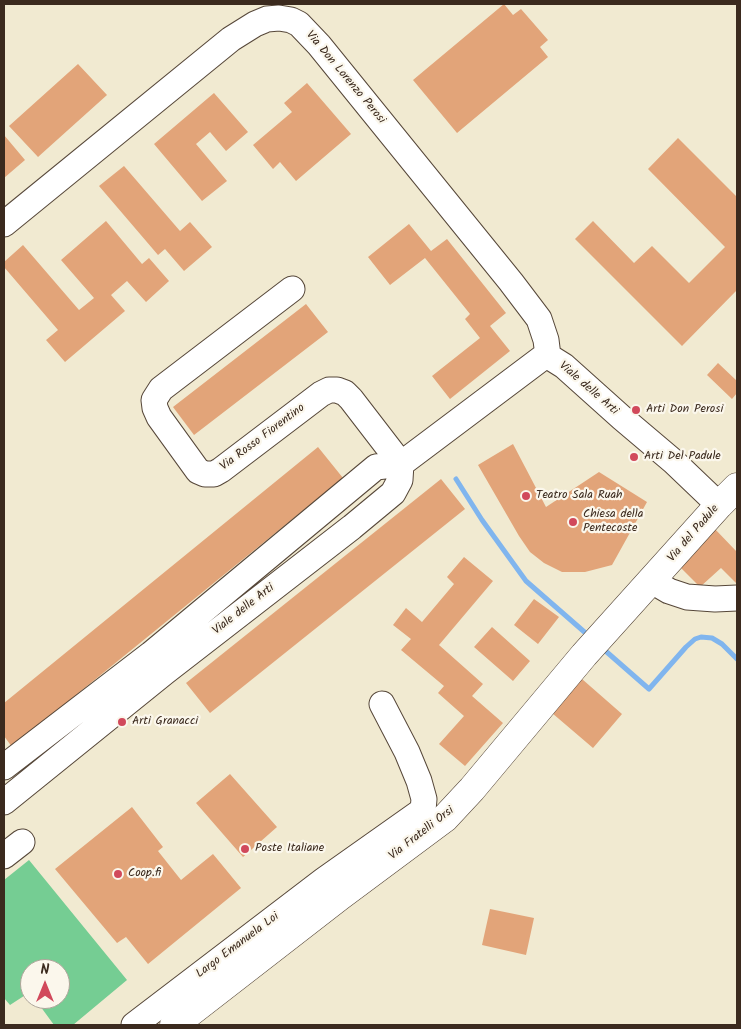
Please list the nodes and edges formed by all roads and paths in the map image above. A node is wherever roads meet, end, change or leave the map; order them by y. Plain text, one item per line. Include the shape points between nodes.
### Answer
1 (4, 224) edge
2 (292, 289) dead end
3 (548, 356) junction
4 (401, 464) junction
5 (728, 496) edge
6 (652, 581) junction
7 (737, 598) edge
8 (158, 663) junction
9 (382, 704) dead end
10 (4, 766) edge
11 (4, 802) edge
12 (331, 888) junction
13 (134, 1025) edge
14 (174, 1025) edge

1 - 3 street, Via Don Lorenzo Perosi via 232,39 268,19 290,20 300,24 320,45 511,282 539,319
2 - 4 street, Via Rosso Fiorentino via 161,389 154,400 160,417 198,471 214,474 321,394 337,390 351,399
3 - 4 street, Viale delle Arti via 525,369
3 - 5 street, Viale delle Arti via 564,366 674,462
4 - 8 street, Viale delle Arti via 400,480 393,492 352,527
5 - 6 main road, Via del Padule
6 - 7 street via 687,597
6 - 12 main road, Via Fratelli Orsi via 584,655 445,818
8 - 10 street, Viale delle Arti
8 - 11 street, Viale delle Arti
9 - 12 street, Via Fratelli Orsi via 419,781 423,810
12 - 13 street, Largo Emanuela Loi
12 - 14 main road, Via Fratelli Orsi

